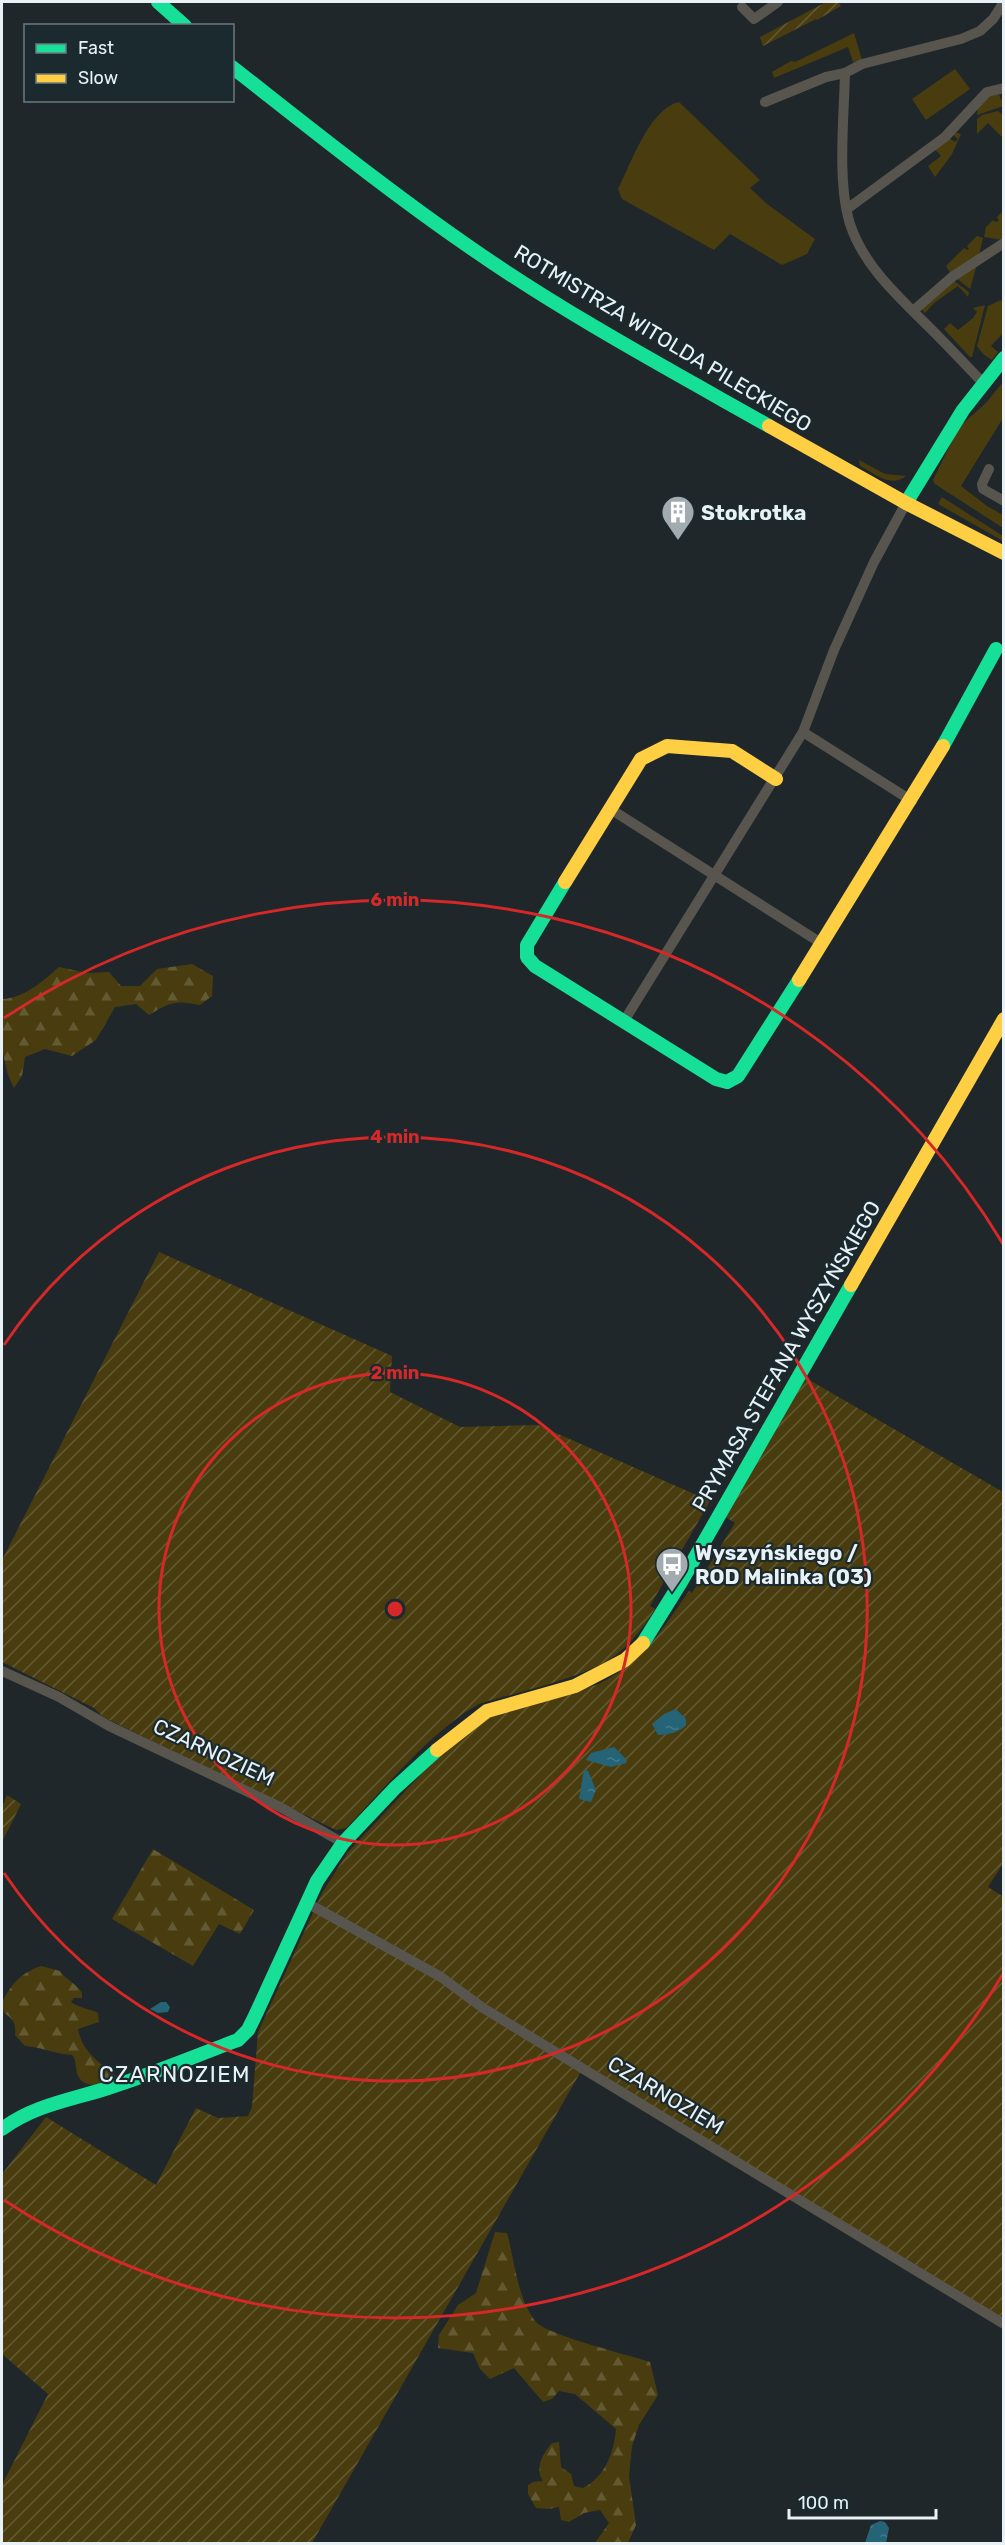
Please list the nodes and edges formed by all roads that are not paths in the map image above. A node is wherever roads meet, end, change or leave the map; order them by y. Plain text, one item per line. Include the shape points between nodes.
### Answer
1 (158, 2) edge
2 (778, 2) edge
3 (1004, 2) edge
4 (742, 7) dead end
5 (183, 24) edge
6 (234, 69) edge
7 (845, 73) junction
8 (1004, 88) edge
9 (765, 102) dead end
10 (847, 209) junction
11 (1004, 243) edge
12 (913, 311) junction
13 (1004, 358) edge
14 (982, 382) junction
15 (989, 469) dead end
16 (1004, 501) edge
17 (906, 503) junction
18 (1004, 553) edge
19 (996, 649) dead end
20 (803, 732) junction
21 (776, 779) junction
22 (912, 801) junction
23 (612, 810) junction
24 (716, 876) junction
25 (821, 943) junction
26 (1004, 1019) edge
27 (624, 1021) junction
28 (2, 1671) edge
29 (344, 1844) junction
30 (307, 1903) junction
31 (2, 2129) edge
32 (1004, 2324) edge

1 - 5 street
2 - 4 street via 754,19
3 - 7 street via 980,31 862,64
6 - 17 street, ROTMISTRZA WITOLDA PILECKIEGO via 350,161 531,287 647,358
7 - 9 street
7 - 10 street via 843,142
8 - 10 street via 987,92 945,136
10 - 12 street via 850,224 871,265
11 - 12 street via 952,276
12 - 14 street
13 - 14 street
14 - 17 street via 947,430
15 - 16 street via 983,489
17 - 18 street, ROTMISTRZA WITOLDA PILECKIEGO
17 - 20 street via 834,650
19 - 22 street
20 - 21 street
20 - 22 street
21 - 23 street via 732,751 667,746 641,759
21 - 24 street
22 - 25 street
23 - 24 street
23 - 27 street via 527,945 527,957 535,966
24 - 25 street
24 - 27 street
25 - 27 street via 738,1076 727,1082 716,1079
26 - 29 street, PRYMASA STEFANA WYSZYŃSKIEGO via 645,1641 625,1660 595,1677 487,1711 473,1719 395,1788
28 - 29 street, CZARNOZIEM via 280,1807
29 - 30 street via 317,1881
30 - 31 street via 248,2030 238,2040 105,2089 50,2104
30 - 32 street, CZARNOZIEM via 441,1977 483,2008

